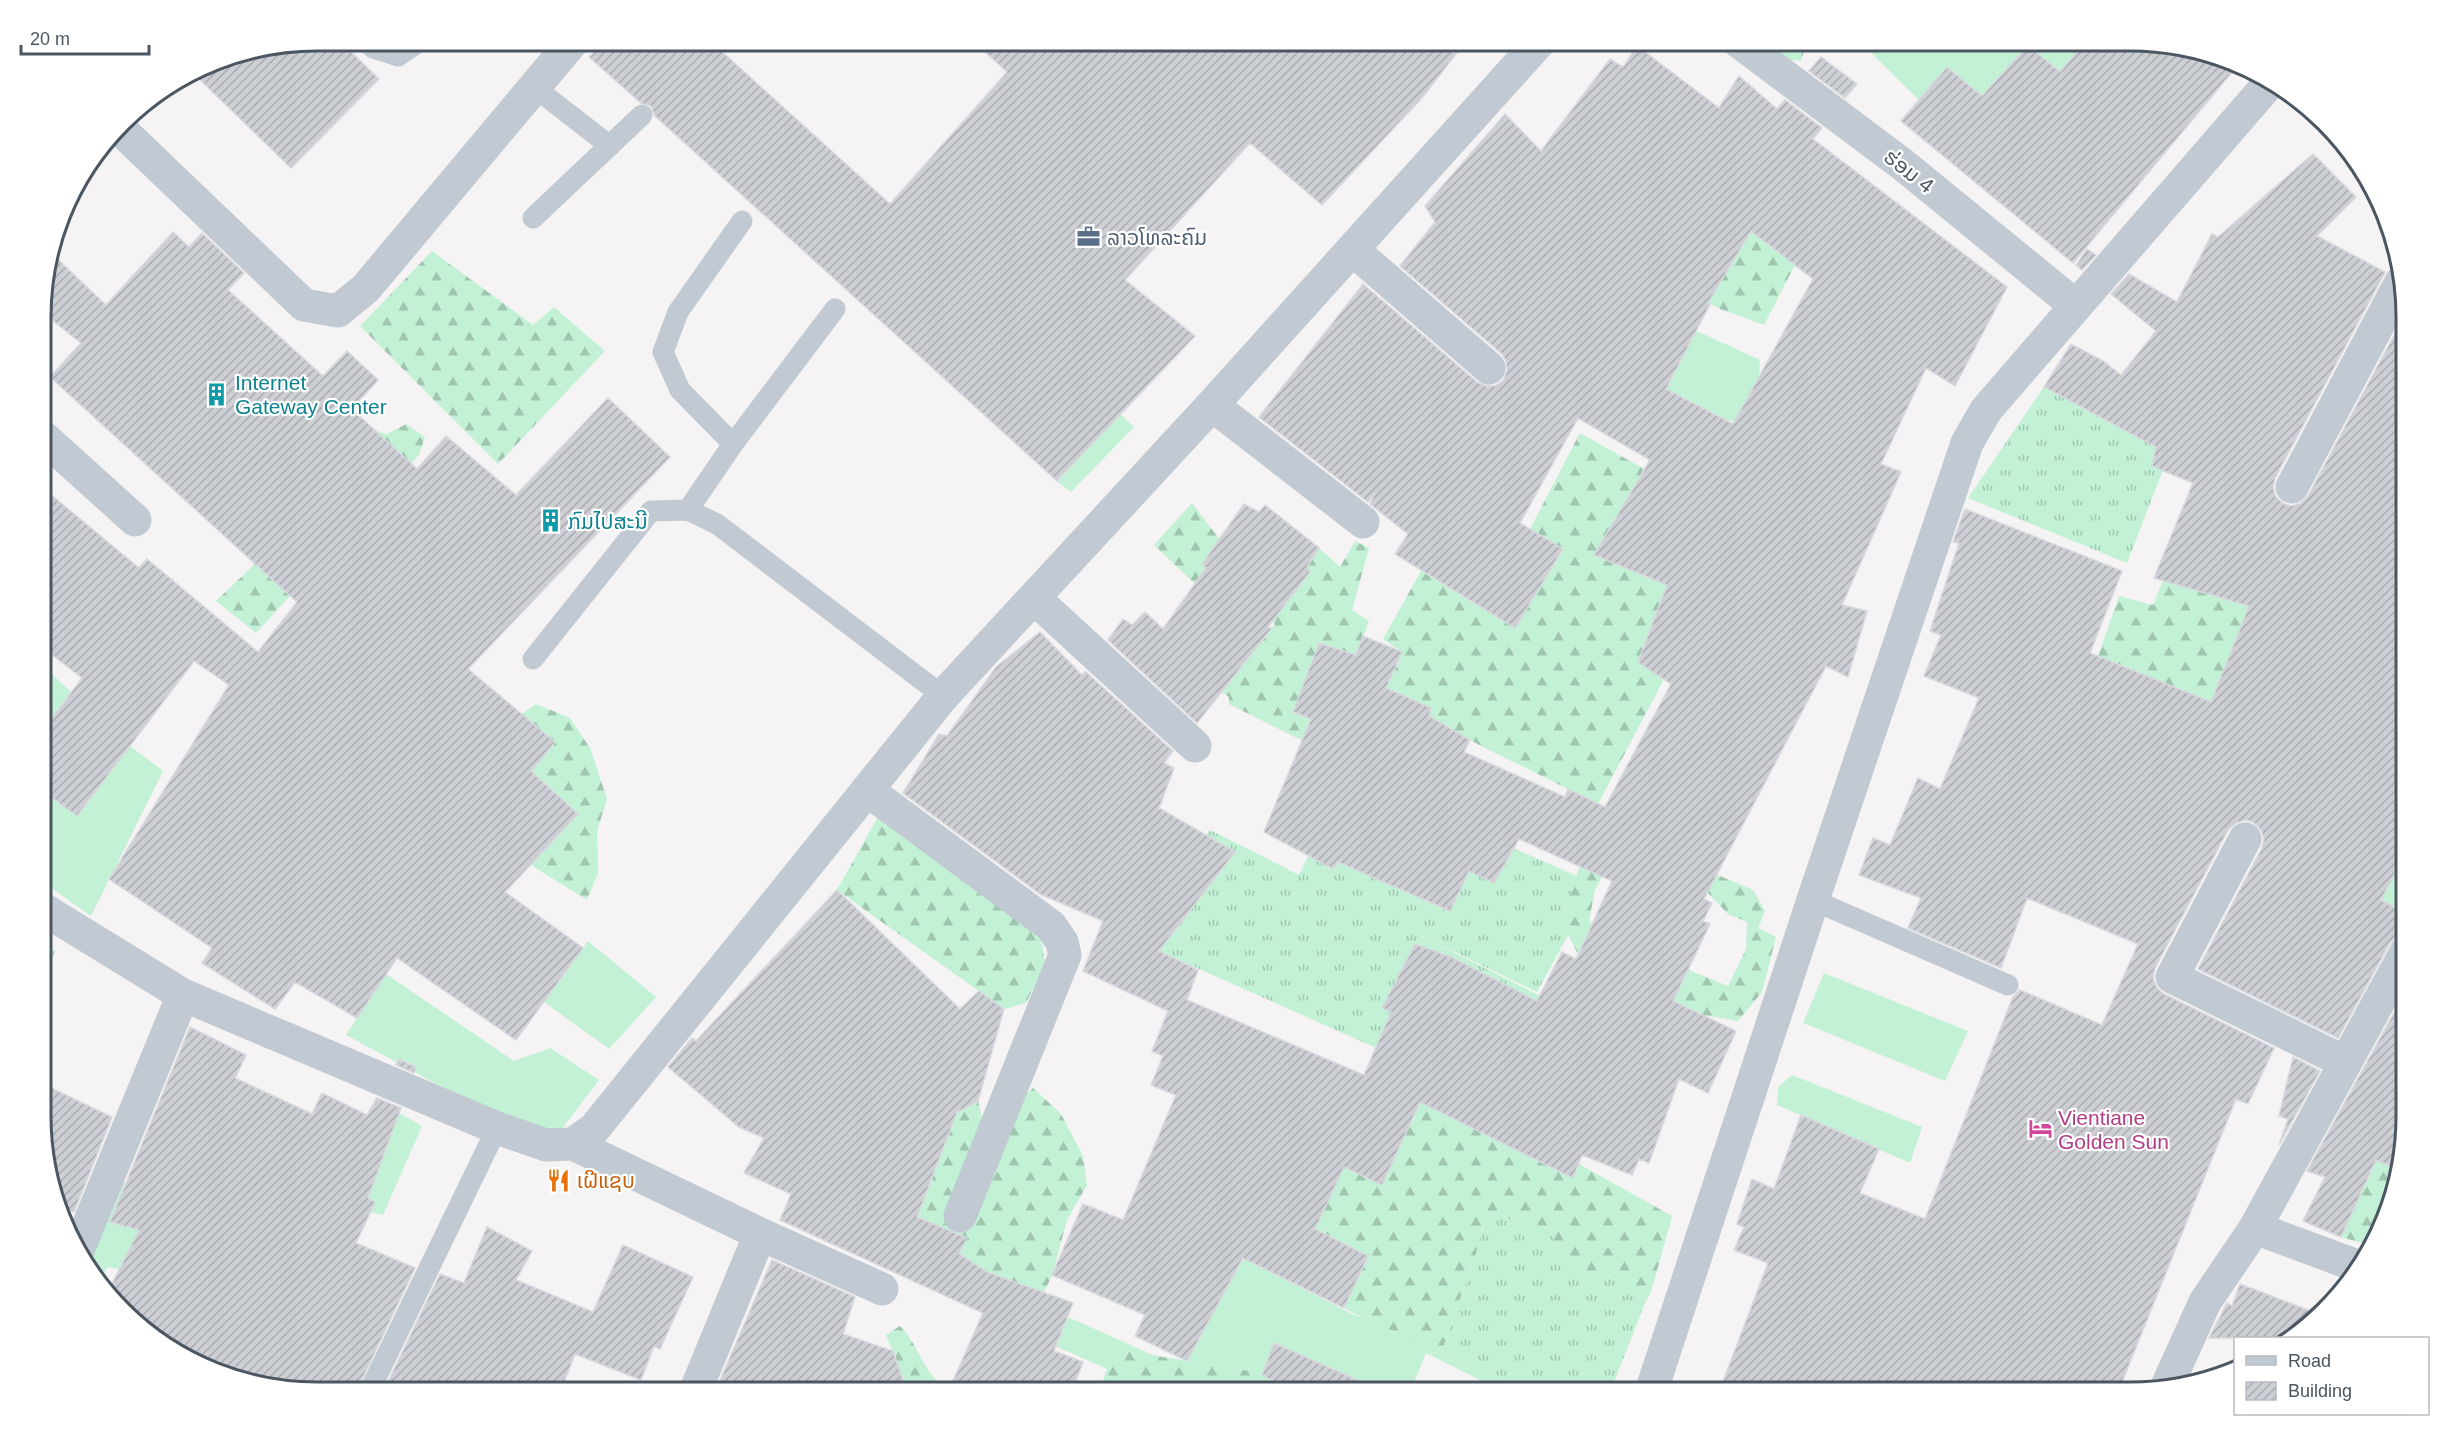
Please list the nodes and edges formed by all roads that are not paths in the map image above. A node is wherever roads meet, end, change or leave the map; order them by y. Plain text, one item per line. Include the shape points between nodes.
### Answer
1 (383, 51) edge
2 (405, 51) edge
3 (564, 51) edge
4 (1530, 51) edge
5 (1753, 51) edge
6 (534, 87) junction
7 (2265, 88) edge
8 (642, 115) dead end
9 (125, 134) edge
10 (610, 146) junction
11 (533, 218) dead end
12 (742, 221) dead end
13 (1353, 250) junction
14 (2395, 294) edge
15 (2076, 306) junction
16 (835, 309) dead end
17 (1489, 368) dead end
18 (1212, 405) junction
19 (51, 444) edge
20 (733, 444) junction
21 (2292, 487) dead end
22 (688, 510) junction
23 (135, 520) dead end
24 (1363, 522) dead end
25 (1034, 598) junction
26 (533, 659) dead end
27 (943, 696) junction
28 (1195, 746) dead end
29 (867, 790) junction
30 (2245, 838) dead end
31 (1813, 900) junction
32 (51, 914) edge
33 (2396, 970) edge
34 (2008, 985) dead end
35 (183, 995) junction
36 (2345, 1062) junction
37 (497, 1128) junction
38 (573, 1144) junction
39 (960, 1216) dead end
40 (2255, 1228) junction
41 (760, 1234) junction
42 (82, 1241) edge
43 (2351, 1264) edge
44 (882, 1289) dead end
45 (2170, 1379) edge
46 (374, 1382) edge
47 (699, 1382) edge
48 (1654, 1382) edge

1 - 2 lane via 398,56
3 - 6 street
4 - 13 street
5 - 15 street, ຮ່ອມ 4 via 1902,164
6 - 9 street via 366,288 338,311 304,305
6 - 10 lane
7 - 15 street
8 - 10 lane
10 - 11 lane
12 - 20 lane via 678,312 663,352 680,390
13 - 17 street
13 - 18 street
14 - 21 street
15 - 31 street via 1986,410 1967,443
16 - 20 lane
18 - 24 street
18 - 25 street
19 - 23 street
20 - 22 lane
22 - 26 lane via 651,511
22 - 27 lane via 717,524
25 - 27 street
25 - 28 street
27 - 29 street
29 - 38 street via 594,1129
29 - 39 street via 1051,926 1065,955
30 - 36 street via 2172,977
31 - 34 lane
31 - 48 street
32 - 35 street
33 - 36 street
35 - 37 street
35 - 42 street
36 - 40 street
37 - 38 street via 546,1145
37 - 46 lane
38 - 41 street
40 - 43 street
40 - 45 street via 2205,1302
41 - 44 street
41 - 47 street

